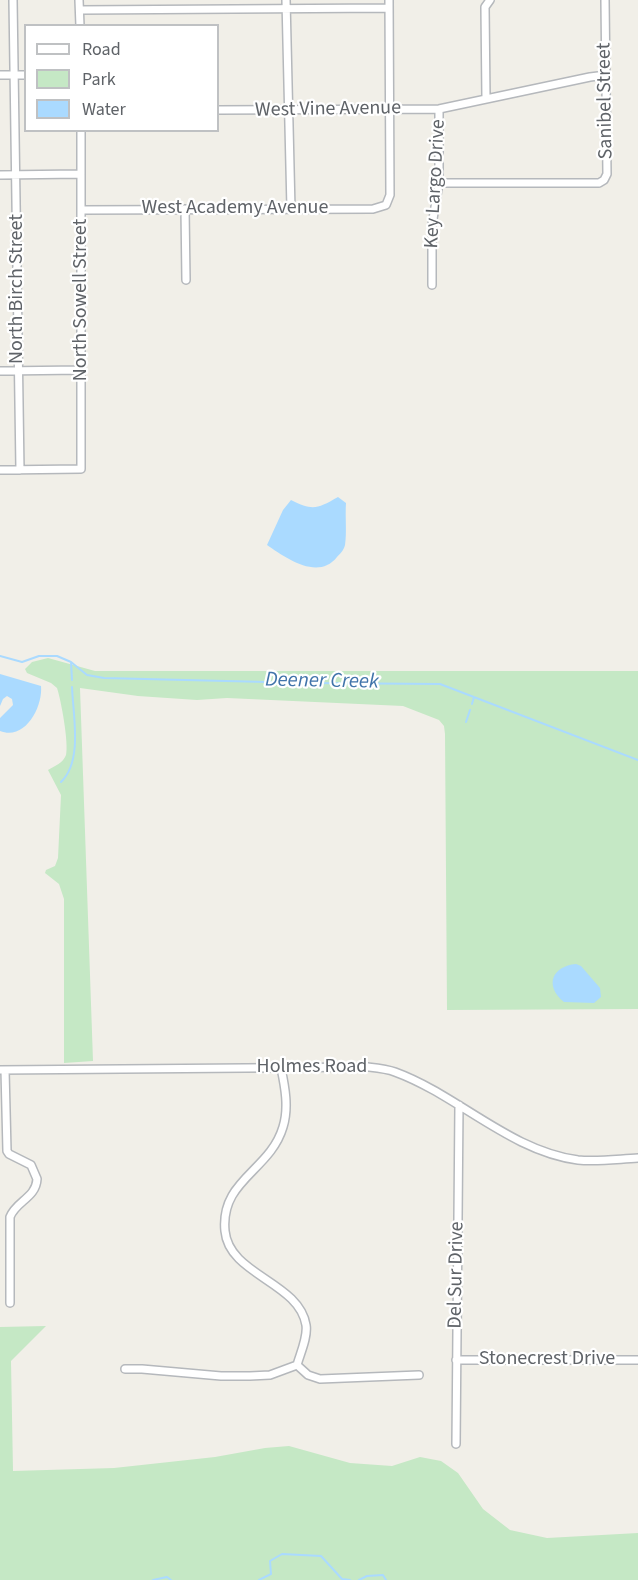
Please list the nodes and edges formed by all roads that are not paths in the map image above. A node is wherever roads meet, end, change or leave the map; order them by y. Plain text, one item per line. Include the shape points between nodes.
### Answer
1 (13, 0) edge
2 (79, 0) edge
3 (181, 0) edge
4 (286, 0) edge
5 (490, 0) edge
6 (605, 0) edge
7 (389, 4) edge
8 (181, 9) junction
9 (286, 9) junction
10 (80, 10) junction
11 (80, 24) edge
12 (0, 75) edge
13 (14, 75) junction
14 (24, 75) edge
15 (606, 75) junction
16 (486, 99) junction
17 (439, 109) junction
18 (219, 110) edge
19 (288, 110) junction
20 (390, 110) junction
21 (81, 132) edge
22 (16, 174) junction
23 (81, 174) junction
24 (0, 175) edge
25 (439, 183) junction
26 (185, 209) junction
27 (291, 209) junction
28 (82, 210) junction
29 (186, 280) dead end
30 (432, 285) dead end
31 (82, 370) junction
32 (0, 371) edge
33 (18, 371) junction
34 (0, 470) edge
35 (20, 470) junction
36 (281, 1068) junction
37 (3, 1070) edge
38 (459, 1106) junction
39 (638, 1158) edge
40 (10, 1304) dead end
41 (456, 1360) junction
42 (638, 1360) edge
43 (297, 1365) junction
44 (125, 1369) dead end
45 (419, 1375) dead end
46 (456, 1444) dead end

1 - 13 street, North Birch Street
2 - 10 street
3 - 8 street
4 - 9 street
5 - 16 street via 485,7
6 - 15 street, Sanibel Street
7 - 9 street
7 - 20 street
8 - 9 street
8 - 10 street
9 - 19 street
10 - 11 street
12 - 13 street
13 - 14 street
13 - 22 street, North Birch Street
15 - 16 street, Key Largo Drive
15 - 25 street, Sanibel Street via 604,180
16 - 17 street, Key Largo Drive
17 - 20 street, West Vine Avenue
17 - 25 street, Key Largo Drive
18 - 19 street, West Vine Avenue
19 - 20 street, West Vine Avenue
19 - 27 street
20 - 27 street, West Academy Avenue via 390,195 386,205 373,209
21 - 23 street, North Sowell Street
22 - 23 street
22 - 24 street
22 - 33 street, North Birch Street
23 - 28 street, North Sowell Street
25 - 30 street, Key Largo Drive via 432,225
26 - 27 street, West Academy Avenue
26 - 28 street, West Academy Avenue
26 - 29 street
28 - 31 street, North Sowell Street
31 - 33 street
31 - 35 street, North Sowell Street via 81,469
32 - 33 street
33 - 35 street, North Birch Street
34 - 35 street
36 - 37 street, Holmes Road
36 - 38 street, Holmes Road via 368,1066 394,1072
36 - 43 street via 286,1105 283,1129 266,1157 228,1199 224,1226 230,1246 240,1259 288,1296 302,1313 306,1332
37 - 40 street via 7,1151 31,1165 37,1179 33,1193 10,1216
38 - 39 street, Holmes Road via 555,1154 590,1160
38 - 41 street, Del Sur Drive
41 - 42 street, Stonecrest Drive
41 - 46 street, Del Sur Drive
43 - 44 street via 270,1375 250,1376
43 - 45 street via 320,1379

